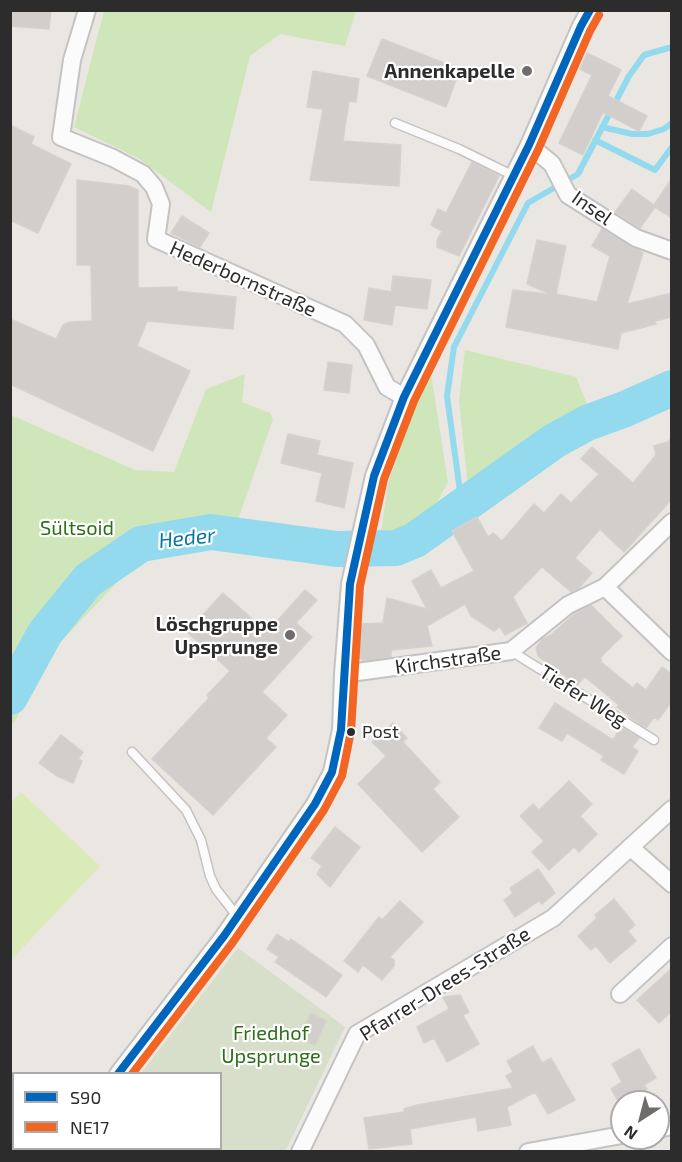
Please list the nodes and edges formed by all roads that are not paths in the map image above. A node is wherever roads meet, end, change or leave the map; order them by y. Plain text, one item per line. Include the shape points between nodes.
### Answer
1 (87, 10) edge
2 (590, 10) edge
3 (395, 123) dead end
4 (529, 146) junction
5 (514, 176) junction
6 (672, 251) edge
7 (404, 397) junction
8 (672, 522) edge
9 (605, 587) junction
10 (512, 651) junction
11 (672, 652) edge
12 (343, 674) junction
13 (654, 740) dead end
14 (132, 752) dead end
15 (672, 808) edge
16 (630, 847) junction
17 (672, 884) edge
18 (237, 916) junction
19 (672, 946) edge
20 (620, 994) dead end
21 (120, 1072) edge
22 (610, 1137) edge
23 (300, 1152) edge
24 (528, 1152) edge

1 - 7 street, Hederbornstraße via 72,60 61,137 143,174 161,204 156,239 345,324 366,345 387,387
2 - 4 street
3 - 5 lane
4 - 5 street
4 - 6 street, Insel via 552,164 568,195 636,238
5 - 7 street
7 - 12 street via 374,476 352,572
8 - 9 street, Kirchstraße
9 - 10 street, Kirchstraße via 568,605
9 - 11 street
10 - 12 street, Kirchstraße
10 - 13 lane, Tiefer Weg
12 - 18 street via 341,730 332,772 315,804
14 - 18 lane via 186,810 201,840 216,889
15 - 16 street, Pfarrer-Drees-Straße
16 - 17 street
16 - 23 street, Pfarrer-Drees-Straße via 553,918 357,1034
18 - 21 street
19 - 20 street
22 - 24 street

